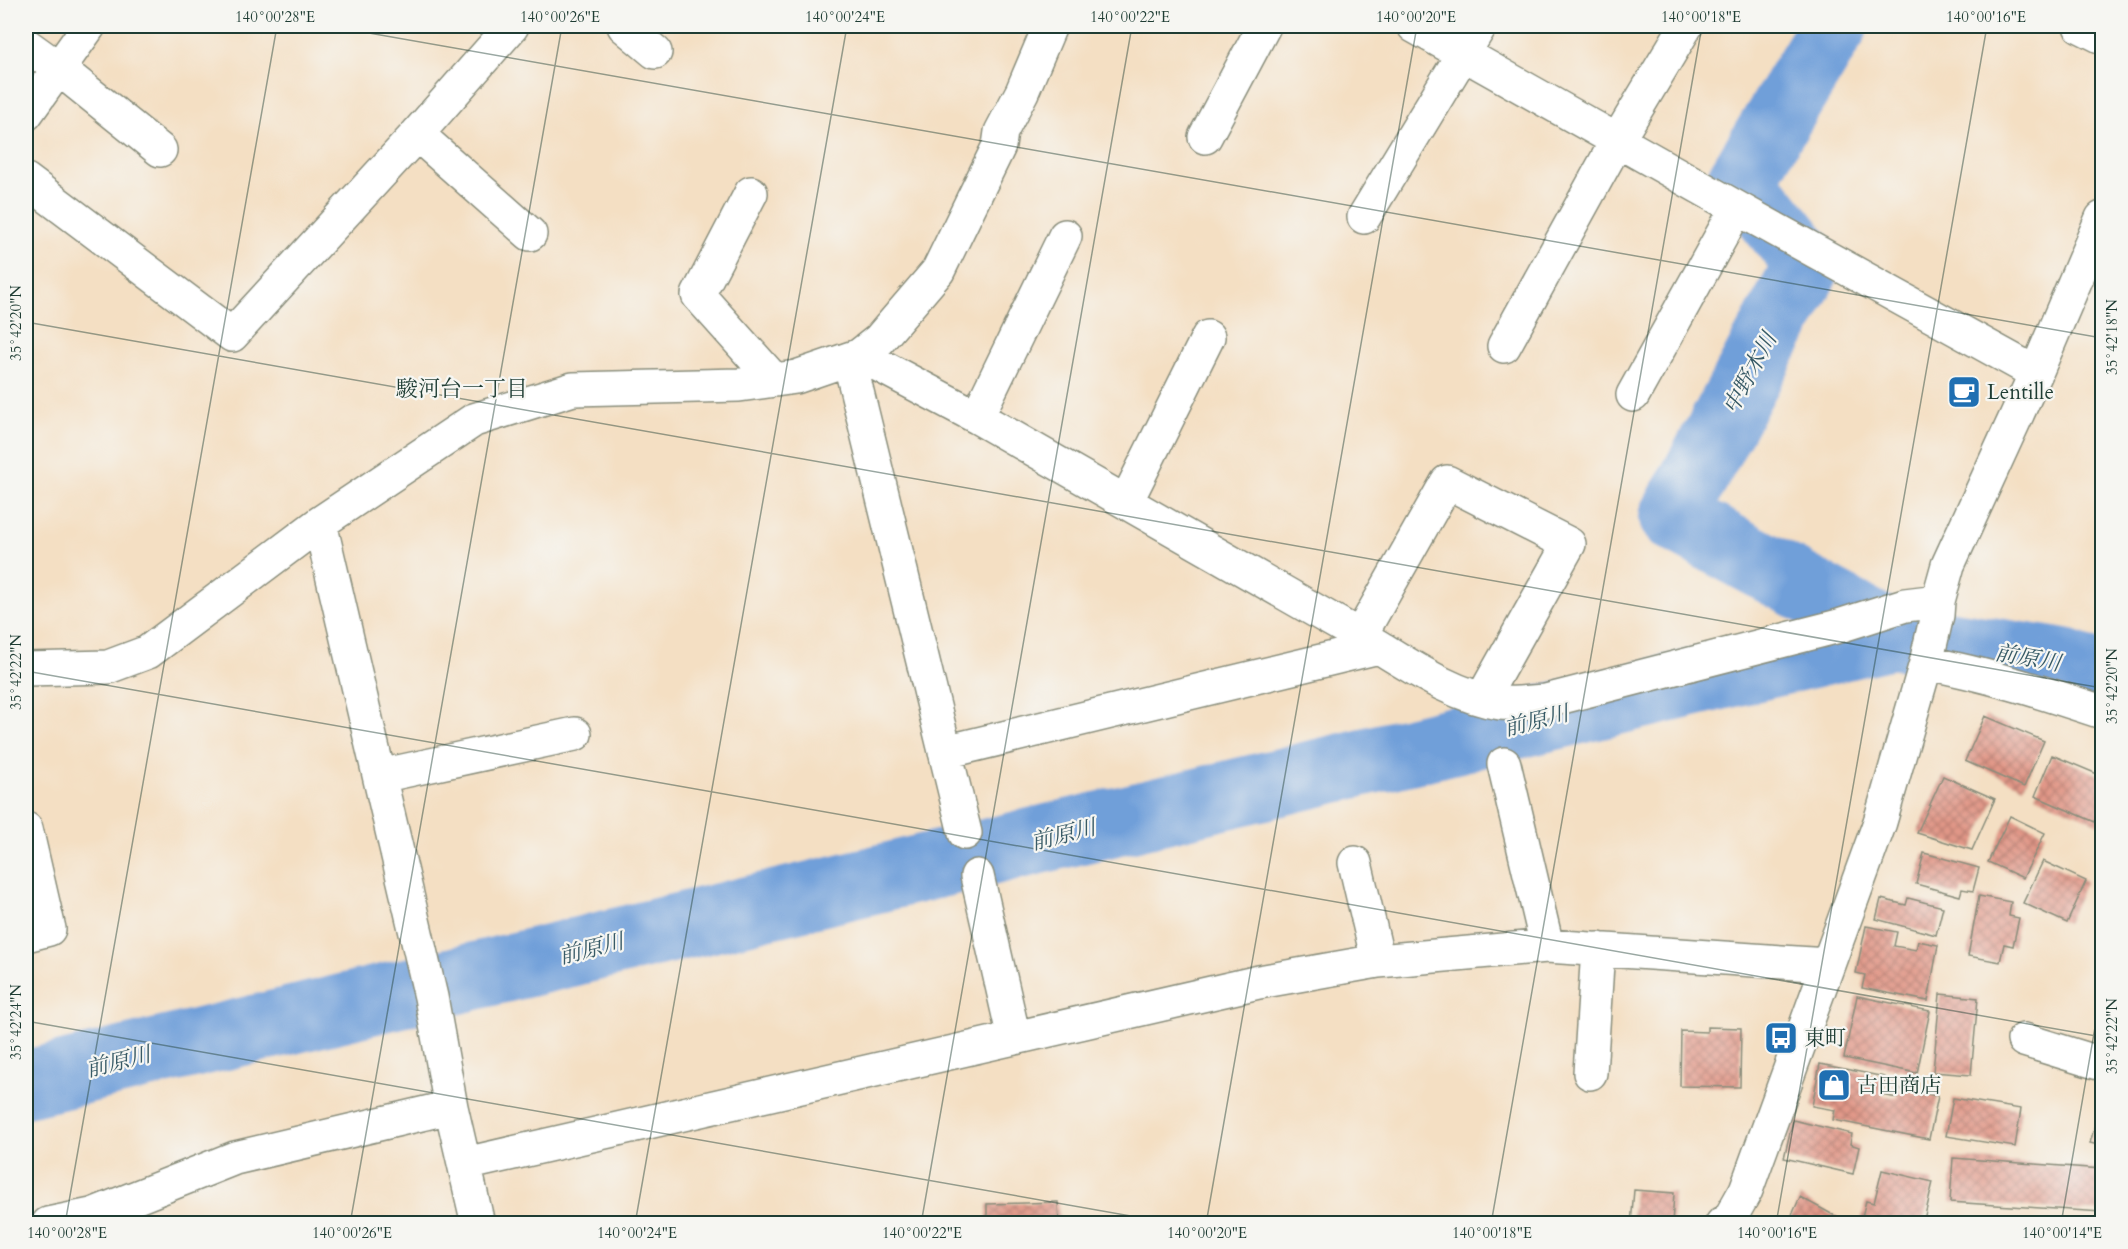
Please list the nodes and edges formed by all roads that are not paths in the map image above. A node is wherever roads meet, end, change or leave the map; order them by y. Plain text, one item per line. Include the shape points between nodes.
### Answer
1 (89, 26) edge
2 (512, 26) edge
3 (624, 26) edge
4 (1050, 26) edge
5 (1264, 26) edge
6 (1414, 26) edge
7 (1686, 26) edge
8 (2080, 26) edge
9 (2103, 37) edge
10 (1471, 39) edge
11 (26, 45) edge
12 (655, 52) dead end
13 (58, 68) junction
14 (26, 114) edge
15 (417, 134) junction
16 (1205, 136) dead end
17 (1617, 141) junction
18 (160, 150) dead end
19 (26, 180) edge
20 (751, 193) dead end
21 (1737, 208) junction
22 (1364, 217) dead end
23 (2103, 218) edge
24 (530, 234) dead end
25 (1065, 236) dead end
26 (1208, 337) dead end
27 (1504, 346) dead end
28 (855, 357) junction
29 (2036, 373) junction
30 (774, 380) junction
31 (1633, 395) dead end
32 (977, 417) junction
33 (1126, 502) junction
34 (320, 524) junction
35 (1938, 608) junction
36 (1369, 641) junction
37 (1926, 658) junction
38 (26, 669) edge
39 (1482, 699) junction
40 (2103, 712) edge
41 (575, 734) dead end
42 (945, 752) junction
43 (1504, 764) dead end
44 (380, 776) junction
45 (26, 829) edge
46 (965, 833) dead end
47 (1355, 863) dead end
48 (977, 876) dead end
49 (26, 935) edge
50 (1547, 946) junction
51 (1598, 950) junction
52 (1378, 961) junction
53 (1827, 965) junction
54 (1014, 1038) junction
55 (2024, 1040) dead end
56 (2103, 1065) edge
57 (1590, 1073) dead end
58 (451, 1107) junction
59 (465, 1164) junction
60 (1729, 1222) edge
61 (48, 1224) edge
62 (478, 1224) edge

1 - 13 street
2 - 15 street
3 - 12 street
4 - 28 street via 1001,132 999,146 938,271 879,340
5 - 16 street
6 - 10 street
7 - 17 street
8 - 9 street
10 - 17 street
10 - 22 street
11 - 13 street
13 - 14 street
13 - 18 street
15 - 19 street via 232,335
15 - 24 street
17 - 21 street
17 - 27 street
20 - 30 street via 698,295
21 - 29 street
21 - 31 street
23 - 29 street
25 - 32 street
26 - 33 street
28 - 30 street via 796,377
28 - 32 street
28 - 42 street
29 - 35 street via 1948,565
30 - 34 street via 739,385 573,389 474,420
32 - 33 street
33 - 36 street
34 - 38 street via 148,652 108,667
34 - 44 street
35 - 37 street
35 - 39 street via 1905,605 1878,616 1546,701 1502,703
36 - 39 street via 1431,678
36 - 39 street via 1447,482 1569,544
36 - 42 street
37 - 40 street
37 - 53 street via 1880,822
41 - 44 street
42 - 46 street
43 - 50 street
44 - 58 street via 428,983
45 - 49 street via 49,929
47 - 52 street
48 - 54 street
50 - 51 street
50 - 52 street
51 - 53 street
51 - 57 street
52 - 54 street via 1259,982
53 - 60 street via 1746,1190
54 - 59 street
55 - 56 street
58 - 59 street
58 - 61 street via 235,1158 92,1215
59 - 62 street

